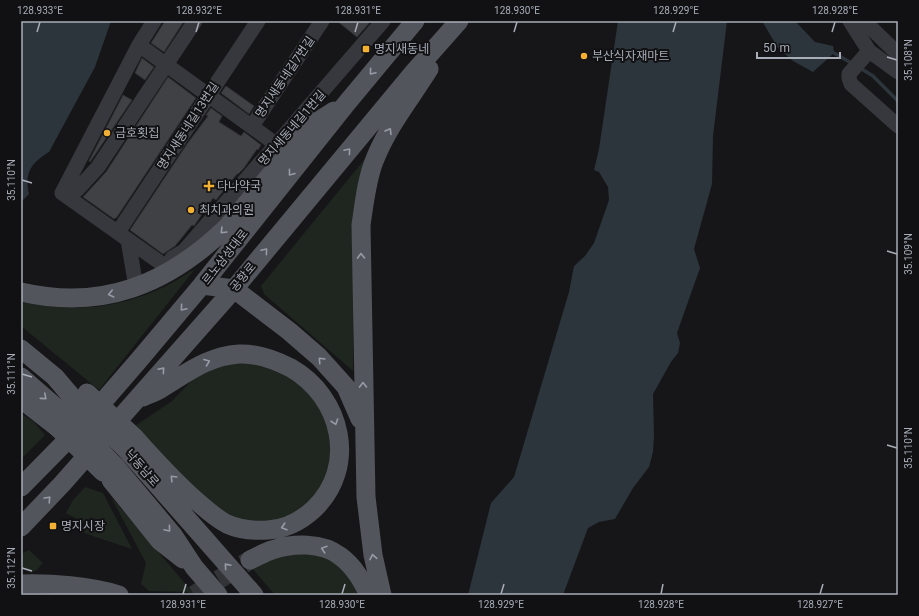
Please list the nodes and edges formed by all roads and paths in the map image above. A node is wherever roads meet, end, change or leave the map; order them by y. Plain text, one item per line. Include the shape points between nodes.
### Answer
1 (154, 21) edge
2 (195, 21) edge
3 (258, 21) edge
4 (322, 21) edge
5 (384, 21) edge
6 (850, 21) edge
7 (864, 21) edge
8 (458, 22) edge
9 (410, 27) edge
10 (139, 45) junction
11 (869, 51) junction
12 (898, 54) edge
13 (166, 64) junction
14 (898, 72) edge
15 (208, 94) junction
16 (346, 104) junction
17 (252, 126) junction
18 (898, 126) edge
19 (277, 145) junction
20 (62, 193) junction
21 (123, 236) junction
22 (167, 267) junction
23 (202, 285) junction
24 (136, 287) junction
25 (234, 289) junction
26 (21, 292) edge
27 (21, 349) edge
28 (21, 377) edge
29 (21, 399) edge
30 (136, 400) junction
31 (72, 410) junction
32 (364, 427) junction
33 (129, 442) junction
34 (22, 486) edge
35 (27, 521) edge
36 (21, 539) edge
37 (250, 560) tunnel mouth
38 (21, 574) edge
39 (21, 584) edge
40 (59, 585) junction
41 (113, 594) edge
42 (218, 595) edge
43 (254, 595) edge
44 (369, 595) edge
45 (382, 595) edge

1 - 10 street
2 - 13 street
3 - 15 street, 명지새동네길13번길
4 - 17 street, 명지새동네길7번길
5 - 9 street
5 - 19 street, 명지새동네길1번길
6 - 11 street
7 - 12 street
25 -> 8 main road, 공항로
32 -> 8 main road via 360,225 364,200 374,160 388,132
9 -> 16 main road, 르노삼성대로
10 - 13 street
10 - 20 street
11 - 14 street
11 - 18 street via 849,74 851,84
13 - 15 street
13 - 20 street via 98,167 78,190
15 - 17 street
15 - 21 street, 명지새동네길13번길
16 -> 22 main road via 312,125 212,242
16 -> 23 main road, 르노삼성대로
17 - 19 street, 명지새동네길7번길
19 - 22 street, 명지새동네길1번길
20 - 21 street
21 - 22 street
21 - 24 street
22 - 24 main road
23 - 25 main road
23 -> 34 main road, 르노삼성대로 via 87,420
24 -> 26 main road via 87,298 41,297
30 -> 25 main road, 공항로
32 -> 25 main road via 346,387 324,362 289,331
27 - 31 main road, 낙동남로 via 55,378
28 -> 31 main road, 낙동남로
29 - 31 main road
30 -> 33 main road via 160,389 198,365 217,358 239,354 261,357 281,363 300,373 313,385 328,406 335,422 340,455 330,488 307,516 276,530 245,530 226,524 213,515
35 -> 30 main road, 공항로
31 - 33 main road, 낙동남로, bridge
31 -> 42 main road, 낙동남로, bridge via 111,471 173,535 194,567
45 -> 32 main road via 369,528
43 -> 33 main road, 낙동남로
35 - 36 main road, 공항로
44 -> 37 main road via 355,570 339,555 326,549 311,545 291,546 272,550
38 - 40 main road
39 - 40 main road
40 - 41 main road

